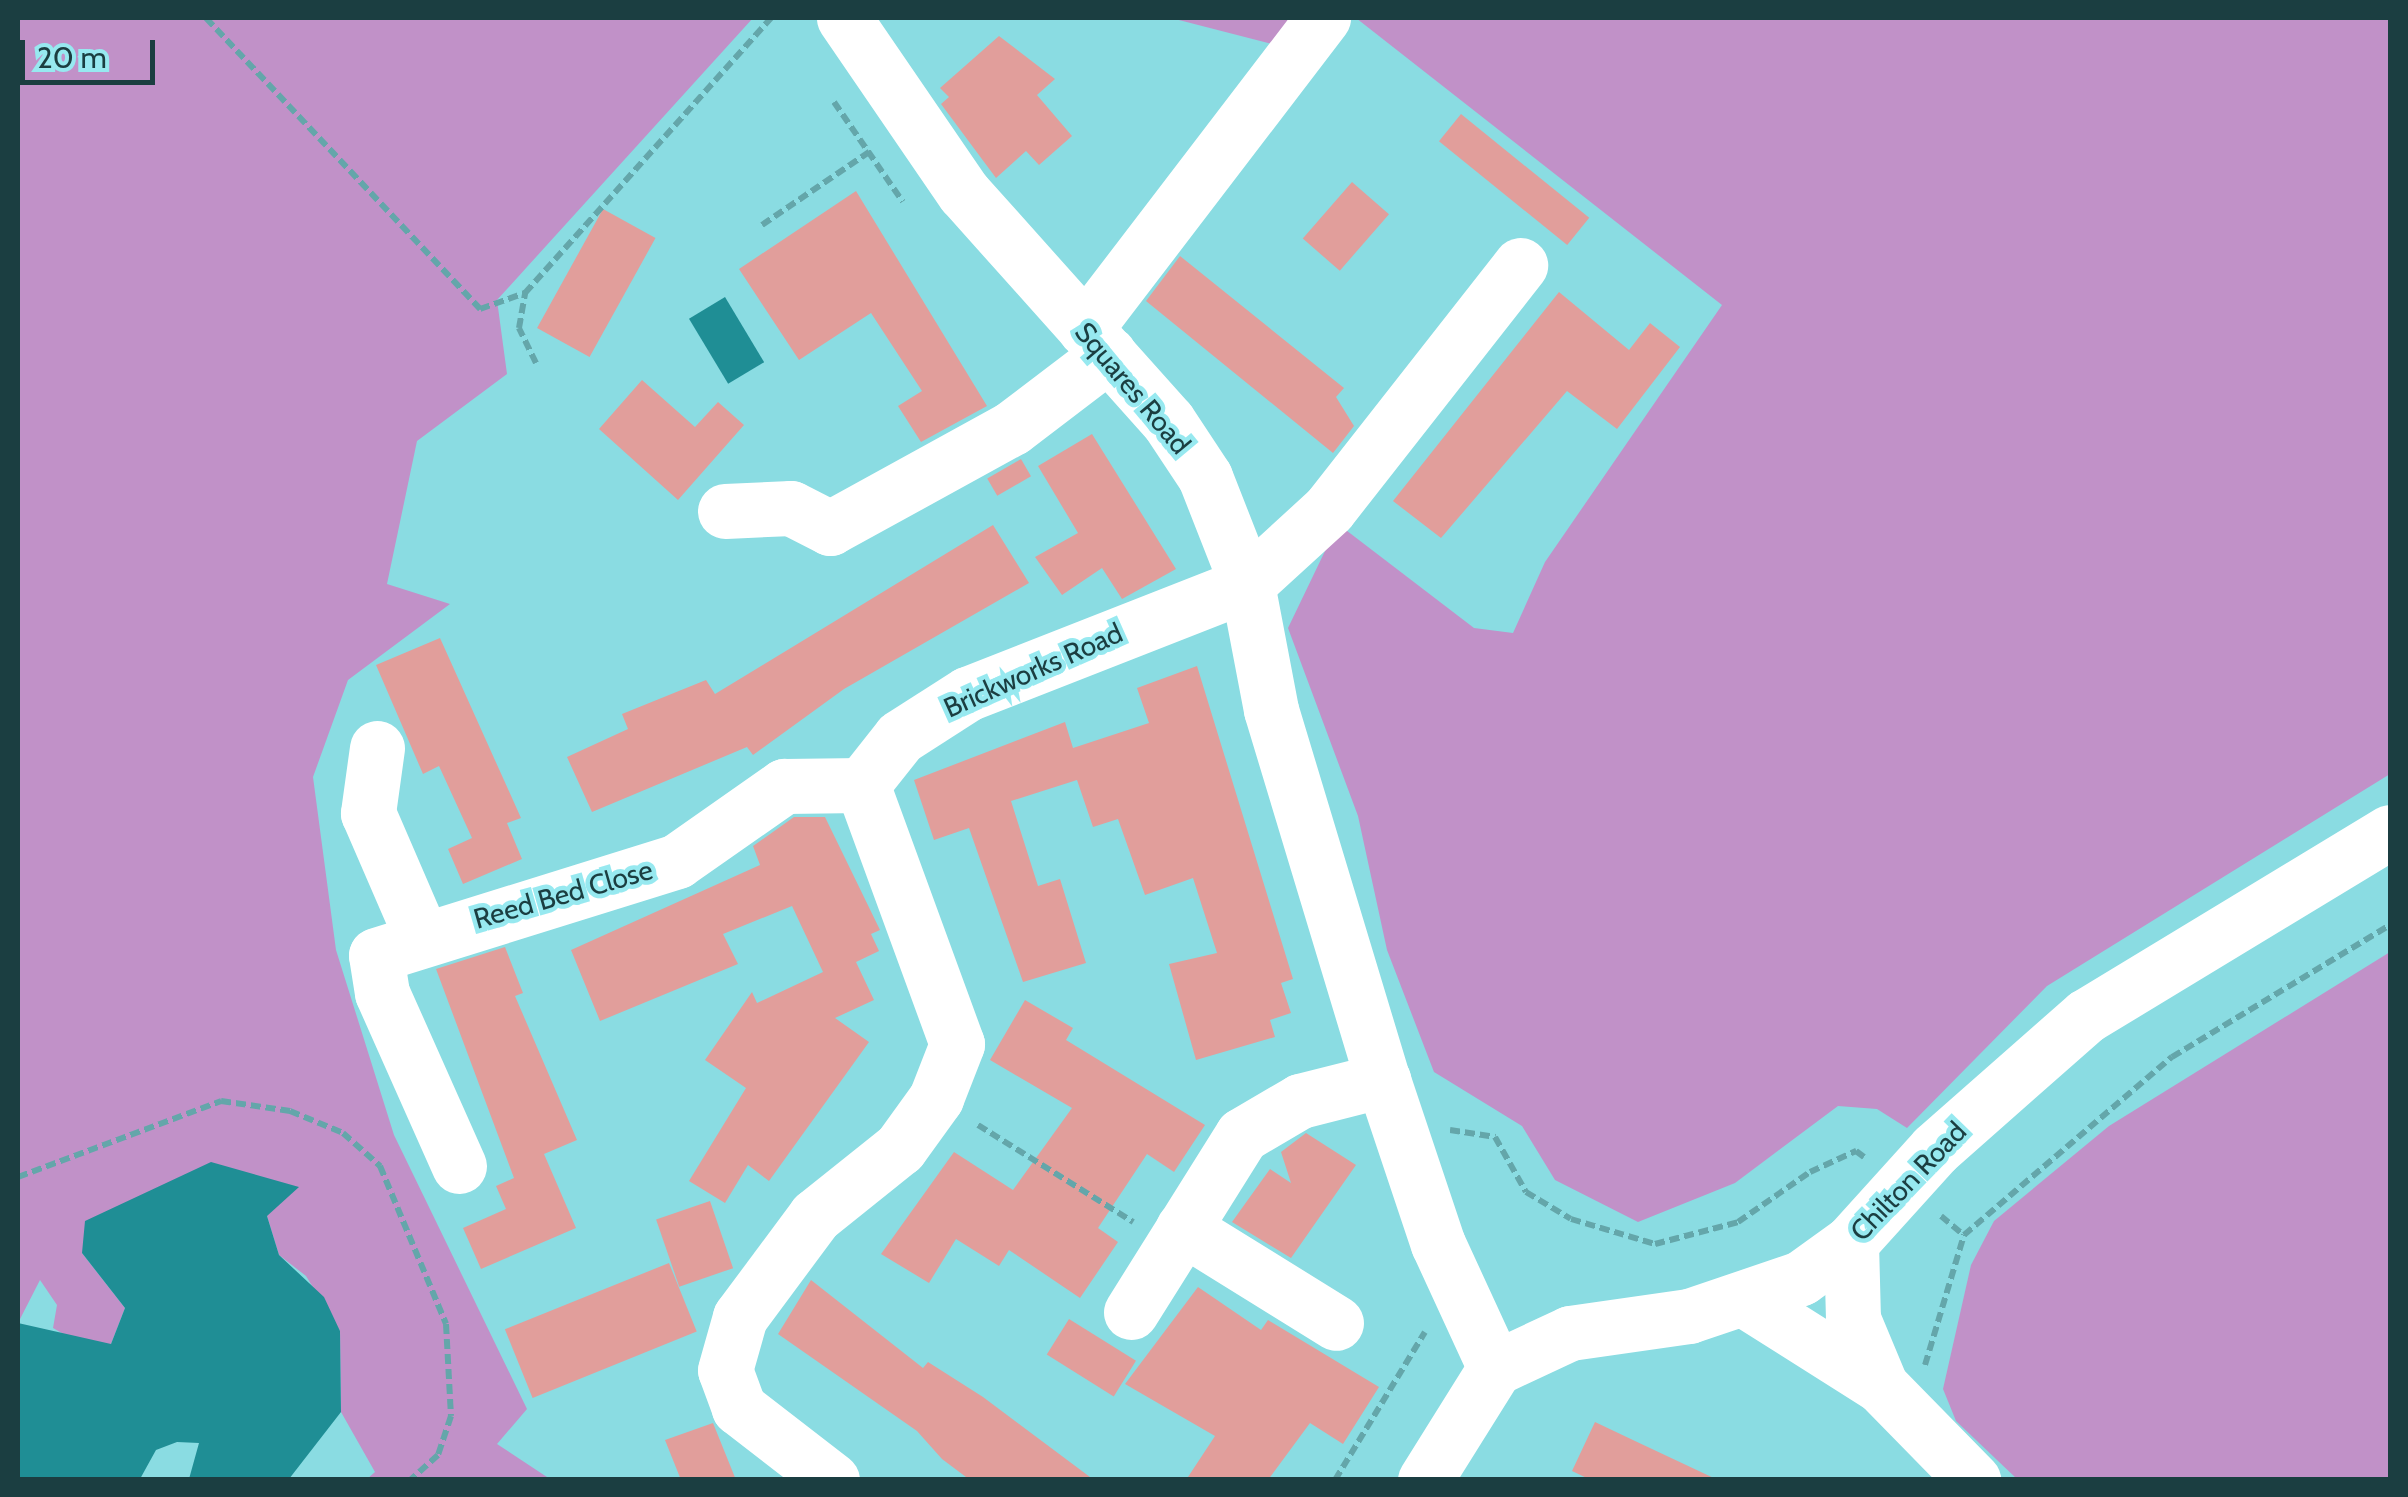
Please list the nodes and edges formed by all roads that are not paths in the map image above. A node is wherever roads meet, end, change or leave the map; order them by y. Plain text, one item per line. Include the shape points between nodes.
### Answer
1 (844, 18) edge
2 (1324, 18) edge
3 (1520, 265) dead end
4 (1097, 342) junction
5 (725, 512) dead end
6 (1247, 584) junction
7 (377, 748) dead end
8 (862, 785) junction
9 (2390, 832) edge
10 (399, 946) junction
11 (1383, 1080) junction
12 (459, 1166) dead end
13 (1178, 1237) junction
14 (1851, 1242) junction
15 (1745, 1300) junction
16 (1130, 1312) dead end
17 (1336, 1323) dead end
18 (1494, 1368) junction
19 (1893, 1396) junction
20 (832, 1480) edge
21 (1425, 1480) edge
22 (1973, 1480) edge

1 - 4 street, Squares Road via 964,193
2 - 4 street
3 - 6 street via 1329,509
4 - 5 street via 1012,428 830,528 791,508
4 - 6 street, Squares Road via 1206,476
6 - 8 street, Brickworks Road via 967,694 900,737
6 - 11 street via 1271,710
7 - 10 street via 368,813 389,862
8 - 10 street, Reed Bed Close via 784,786 677,861
8 - 20 street via 958,1044 936,1098 900,1148 815,1216 740,1317 724,1370 738,1408
9 - 14 street, Chilton Road via 2086,1016 1949,1136
10 - 12 street via 382,993
11 - 13 street via 1300,1101 1242,1135
11 - 18 street via 1438,1244
13 - 16 street
13 - 17 street
14 - 15 street, Chilton Road via 1800,1278
14 - 19 street via 1853,1319
15 - 18 street, Chilton Road via 1570,1333
15 - 19 street
18 - 21 street
19 - 22 street

